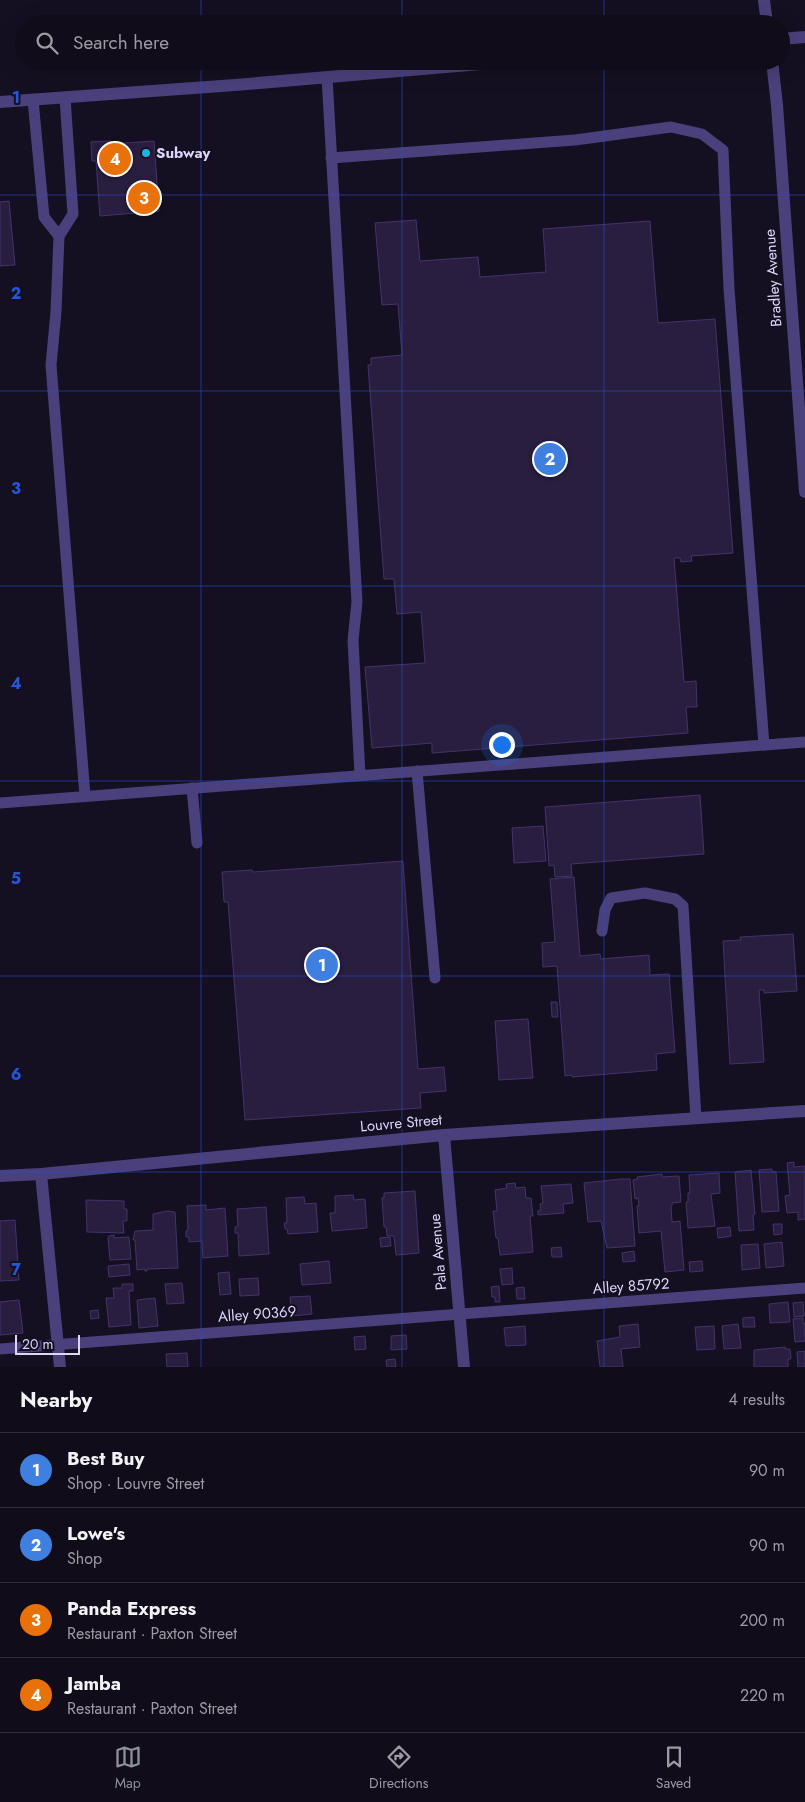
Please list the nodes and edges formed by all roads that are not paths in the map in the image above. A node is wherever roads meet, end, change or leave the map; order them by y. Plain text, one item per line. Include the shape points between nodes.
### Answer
1 (764, 0) edge
2 (766, 15) edge
3 (805, 37) edge
4 (790, 38) edge
5 (409, 70) edge
6 (773, 70) edge
7 (327, 77) junction
8 (65, 98) junction
9 (33, 100) junction
10 (0, 102) edge
11 (331, 158) junction
12 (59, 236) junction
13 (805, 492) edge
14 (805, 742) edge
15 (764, 745) junction
16 (417, 771) junction
17 (360, 775) junction
18 (192, 788) junction
19 (85, 796) junction
20 (0, 803) edge
21 (197, 843) dead end
22 (602, 931) dead end
23 (435, 978) dead end
24 (805, 1111) edge
25 (696, 1118) junction
26 (444, 1135) junction
27 (41, 1174) junction
28 (0, 1176) edge
29 (805, 1288) edge
30 (459, 1314) junction
31 (58, 1344) junction
32 (0, 1348) edge
33 (60, 1367) edge
34 (464, 1367) edge

1 - 2 street
3 - 4 street
5 - 7 street
6 - 13 street, Bradley Avenue
7 - 8 street
7 - 11 lane
8 - 9 street
8 - 12 lane via 74,214
9 - 10 street
9 - 12 lane via 44,218
11 - 15 lane via 575,140 671,126 702,134 723,150 729,289
11 - 17 lane via 357,602 353,640
12 - 19 lane via 51,365
14 - 15 lane
15 - 16 lane
16 - 17 lane
16 - 23 lane
17 - 18 lane
18 - 19 lane
18 - 21 lane
19 - 20 lane
22 - 25 lane via 605,910 611,898 645,893 675,898 683,906
24 - 25 street, Louvre Street
25 - 26 street, Louvre Street
26 - 27 street, Louvre Street
26 - 30 street, Pala Avenue
27 - 28 street, Louvre Street
27 - 31 street
29 - 30 lane, Alley 85792
30 - 31 lane, Alley 90369
30 - 34 street, Pala Avenue
31 - 32 lane, Alley 90369
31 - 33 street

